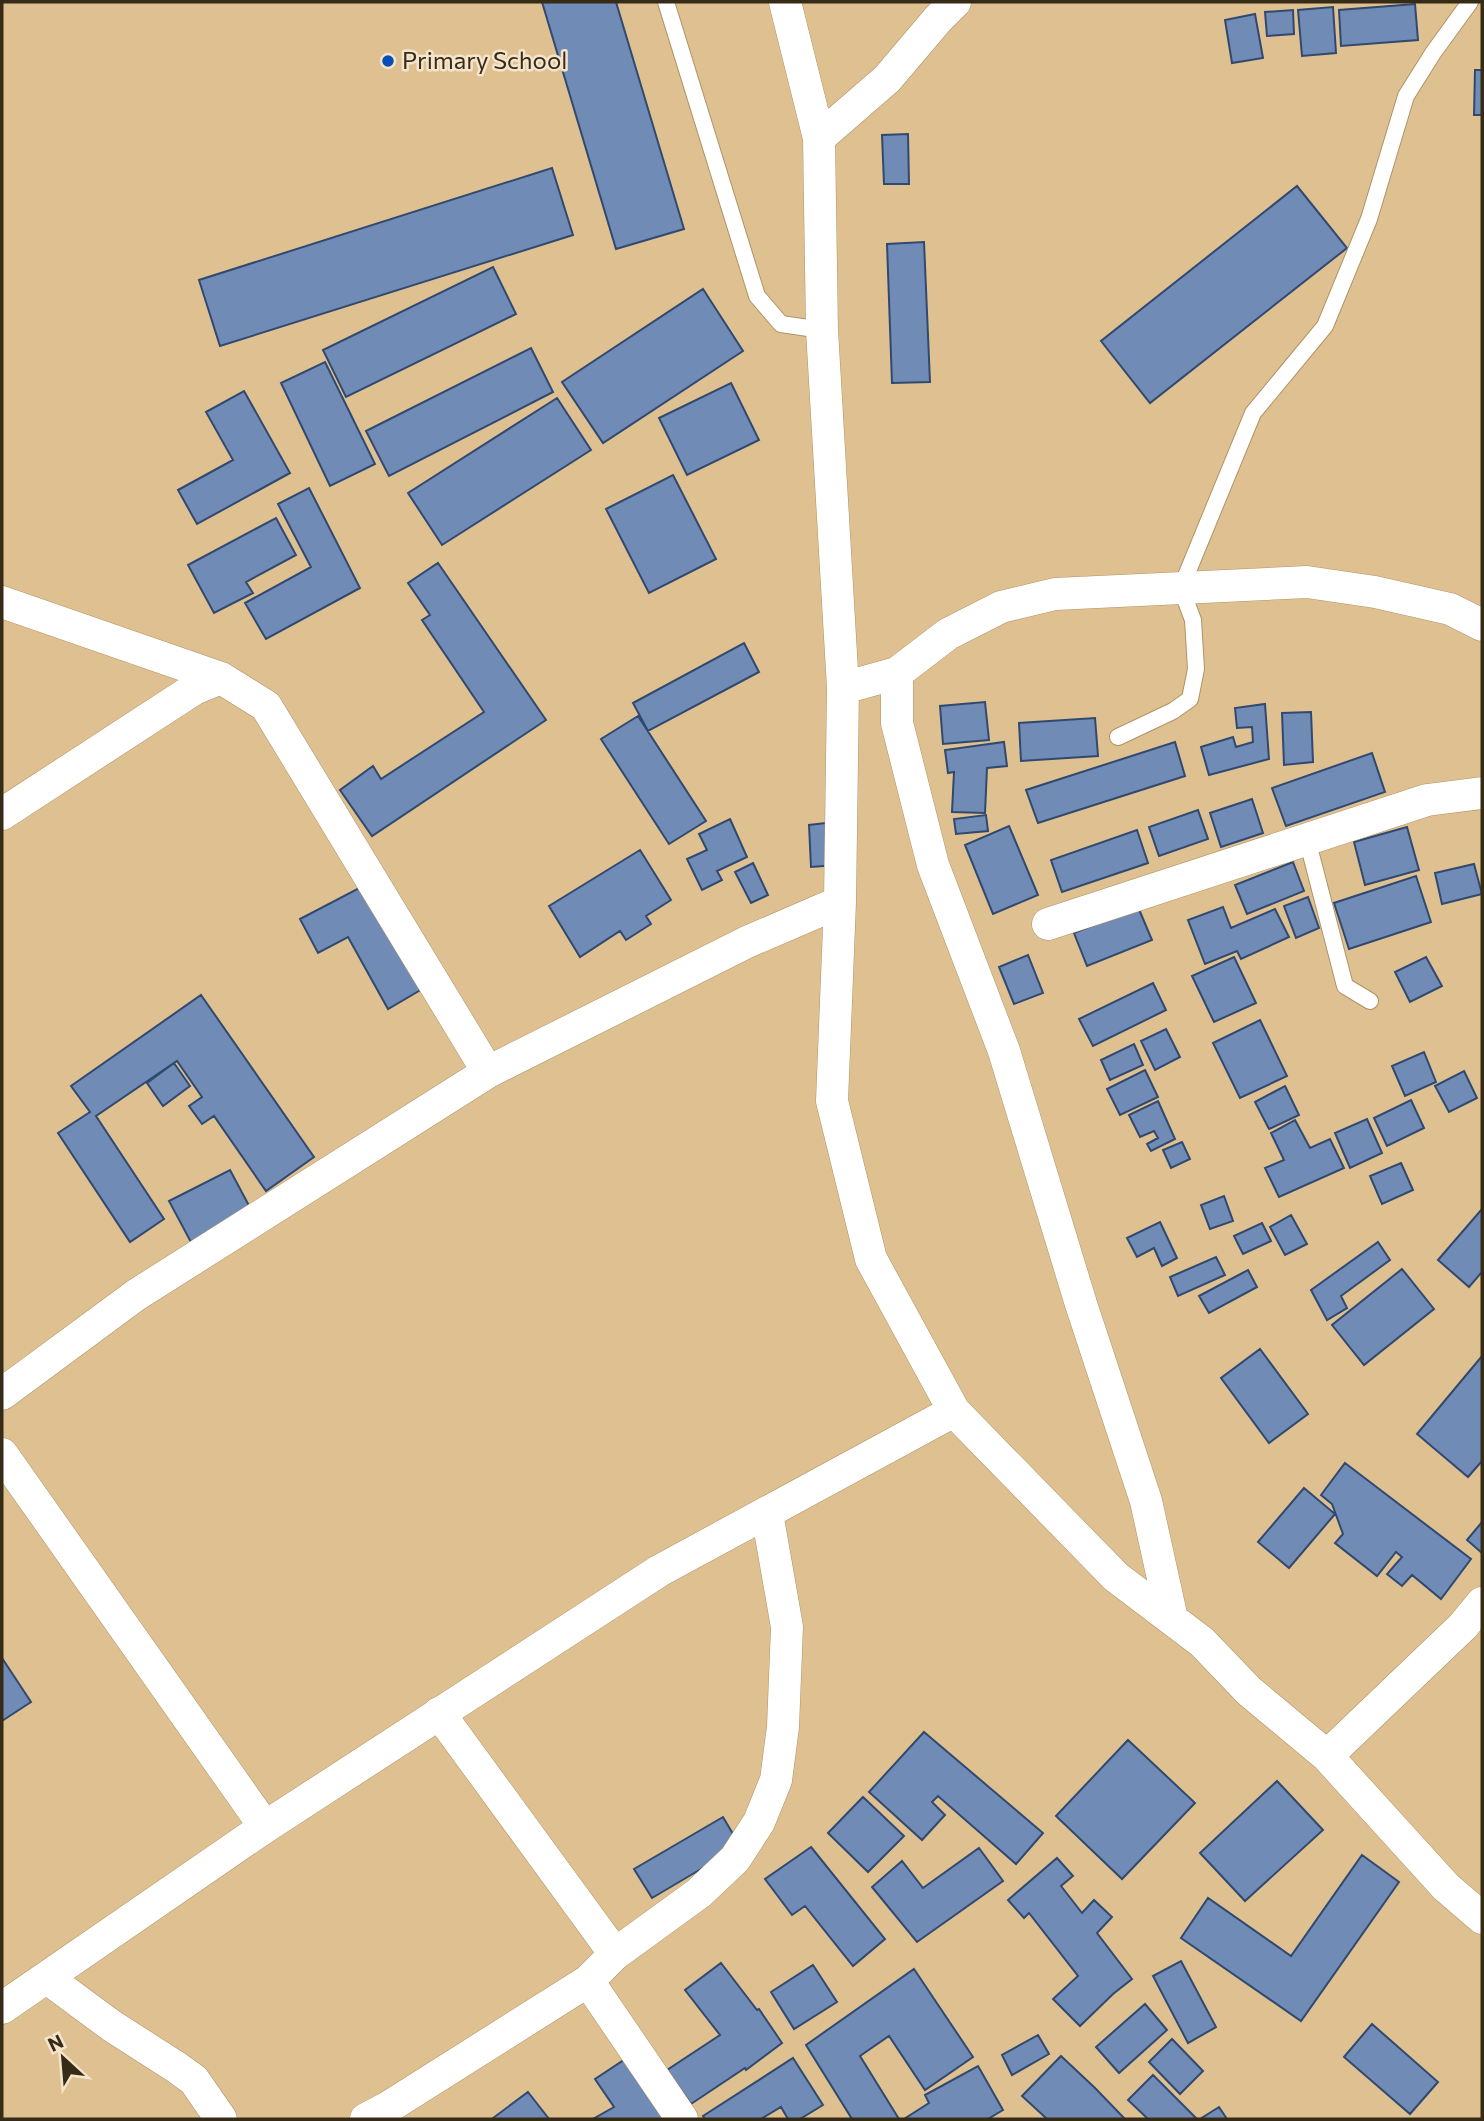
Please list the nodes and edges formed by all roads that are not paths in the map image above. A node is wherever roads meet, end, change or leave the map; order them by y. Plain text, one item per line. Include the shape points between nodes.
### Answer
1 (666, 2) edge
2 (785, 2) edge
3 (955, 2) edge
4 (1470, 2) edge
5 (819, 138) junction
6 (822, 330) junction
7 (1181, 588) junction
8 (2, 601) edge
9 (1482, 625) edge
10 (897, 673) junction
11 (221, 678) junction
12 (843, 688) junction
13 (1118, 737) dead end
14 (1482, 793) edge
15 (2, 814) edge
16 (1307, 839) junction
17 (839, 902) junction
18 (1048, 924) dead end
19 (1370, 1001) dead end
20 (488, 1072) junction
21 (2, 1394) edge
22 (954, 1411) junction
23 (2, 1454) edge
24 (767, 1513) junction
25 (1482, 1603) edge
26 (1172, 1619) junction
27 (439, 1713) junction
28 (1327, 1756) junction
29 (265, 1826) junction
30 (1482, 1918) edge
31 (615, 1954) junction
32 (47, 1978) junction
33 (588, 1981) junction
34 (2, 2008) edge
35 (221, 2119) edge
36 (366, 2119) edge
37 (682, 2119) edge

1 - 6 lane via 757,296 781,324
2 - 5 street
3 - 5 street via 887,79
4 - 7 lane via 1406,96 1369,219 1325,326 1253,413
5 - 6 street
6 - 12 street
7 - 9 street via 1307,582 1450,609
7 - 10 street via 1055,594 1001,607 948,634
7 - 13 lane via 1193,620 1196,669 1189,699
8 - 11 street
10 - 12 street
10 - 26 street via 897,723 933,865 1004,1051 1146,1501
11 - 15 street via 194,689
11 - 20 street via 266,706
12 - 17 street
14 - 16 street via 1427,800
16 - 18 street
16 - 19 lane via 1345,986
17 - 20 street via 747,942
17 - 22 street via 832,1101 871,1259
20 - 21 street via 136,1295
22 - 24 street
22 - 26 street via 1116,1577
23 - 29 street
24 - 27 street via 659,1571
24 - 31 street via 787,1627 776,1780 759,1822 735,1859 699,1893
25 - 28 street
26 - 28 street
27 - 29 street
27 - 31 street
28 - 30 street via 1446,1887
29 - 32 street
31 - 33 street
32 - 34 street
32 - 35 street via 194,2080
33 - 36 street
33 - 37 street

